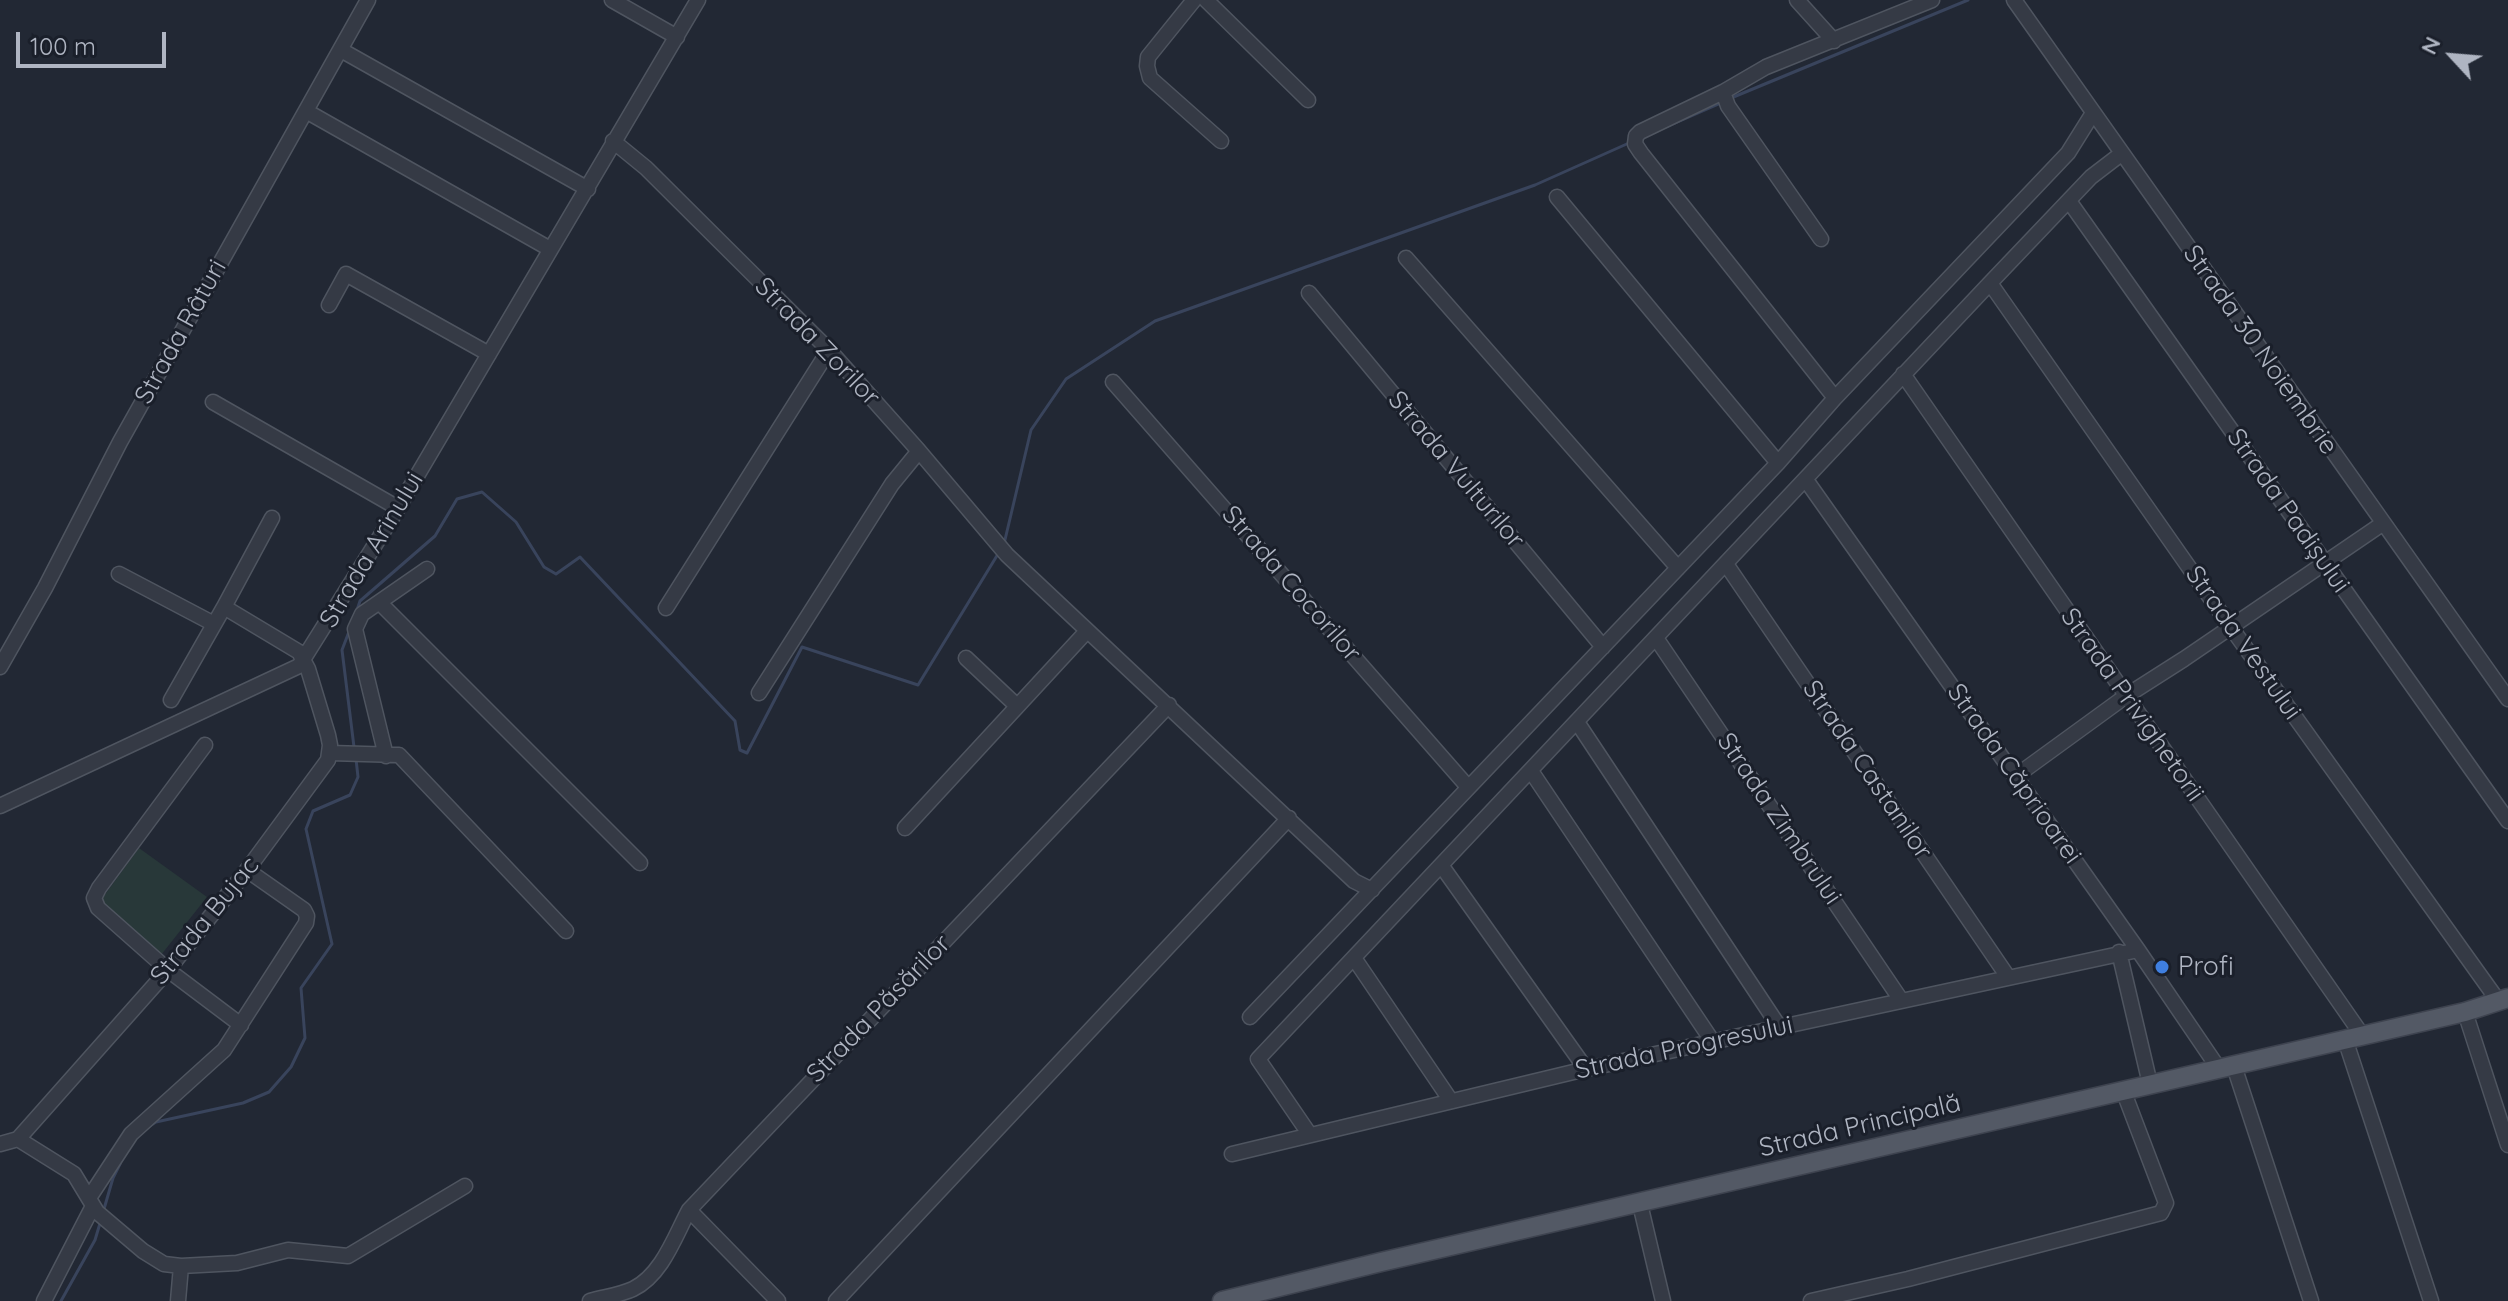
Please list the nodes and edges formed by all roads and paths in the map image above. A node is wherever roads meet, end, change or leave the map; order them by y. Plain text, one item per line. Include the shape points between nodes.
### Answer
1 (368, 0) edge
2 (612, 0) edge
3 (698, 0) edge
4 (1194, 0) edge
5 (1206, 0) edge
6 (1797, 0) edge
7 (1932, 0) edge
8 (2014, 0) edge
9 (677, 37) junction
10 (1834, 41) junction
11 (341, 50) junction
12 (1726, 99) junction
13 (1308, 100) dead end
14 (306, 111) junction
15 (2093, 113) junction
16 (613, 141) junction
17 (1221, 141) dead end
18 (2121, 154) junction
19 (588, 189) junction
20 (1557, 197) dead end
21 (2069, 201) junction
22 (1821, 239) dead end
23 (550, 249) junction
24 (1406, 258) dead end
25 (1990, 283) junction
26 (1309, 293) dead end
27 (329, 305) dead end
28 (829, 350) junction
29 (489, 354) junction
30 (1903, 374) junction
31 (1113, 382) dead end
32 (1835, 398) junction
33 (213, 402) dead end
34 (919, 451) junction
35 (1778, 463) junction
36 (1806, 480) junction
37 (398, 508) junction
38 (272, 518) dead end
39 (2382, 524) junction
40 (2323, 562) junction
41 (1726, 564) junction
42 (1678, 568) junction
43 (427, 569) dead end
44 (119, 574) dead end
45 (380, 603) junction
46 (224, 607) junction
47 (666, 608) dead end
48 (214, 624) junction
49 (2230, 626) junction
50 (1087, 631) junction
51 (1656, 638) junction
52 (1603, 647) junction
53 (966, 658) dead end
54 (304, 660) junction
55 (0, 667) edge
56 (759, 693) dead end
57 (2126, 696) junction
58 (2508, 699) edge
59 (171, 700) dead end
60 (1169, 705) junction
61 (1017, 706) junction
62 (1577, 722) junction
63 (205, 745) dead end
64 (330, 753) junction
65 (386, 756) junction
66 (1531, 771) junction
67 (2016, 776) junction
68 (1468, 787) junction
69 (0, 806) edge
70 (1289, 818) junction
71 (2508, 821) edge
72 (905, 828) dead end
73 (640, 863) dead end
74 (1441, 865) junction
75 (247, 870) junction
76 (1372, 890) junction
77 (566, 931) dead end
78 (2138, 950) junction
79 (2119, 952) junction
80 (1354, 958) junction
81 (168, 970) junction
82 (2008, 977) junction
83 (1901, 1000) junction
84 (2504, 1000) edge
85 (2465, 1012) junction
86 (1250, 1017) dead end
87 (241, 1025) junction
88 (1780, 1028) junction
89 (2353, 1037) junction
90 (1713, 1042) junction
91 (2227, 1068) junction
92 (1586, 1069) junction
93 (2150, 1084) junction
94 (2123, 1090) junction
95 (1451, 1101) junction
96 (1310, 1135) junction
97 (18, 1139) junction
98 (0, 1144) edge
99 (2508, 1145) edge
100 (1232, 1154) dead end
101 (465, 1186) dead end
102 (1640, 1204) junction
103 (93, 1205) junction
104 (689, 1210) junction
105 (181, 1266) junction
106 (44, 1301) edge
107 (178, 1301) edge
108 (590, 1301) edge
109 (778, 1301) edge
110 (836, 1301) edge
111 (1222, 1301) edge
112 (1663, 1301) edge
113 (1811, 1301) edge
114 (2311, 1301) edge
115 (2431, 1301) edge

1 - 11 street, Strada Râturi
2 - 9 street
3 - 9 street, Strada Arinului
4 - 17 street via 1148,57 1148,73
5 - 13 street
6 - 10 street
7 - 10 street
8 - 15 street, Strada 30 Noiembrie
9 - 16 street, Strada Arinului
10 - 12 street via 1766,67
11 - 14 street, Strada Râturi
11 - 19 street
12 - 22 street
12 - 32 street via 1640,132 1638,144
14 - 23 street
14 - 55 street, Strada Râturi
15 - 18 street, Strada 30 Noiembrie
15 - 32 street via 2068,153
16 - 19 street, Strada Arinului
16 - 28 street, Strada Zorilor
18 - 21 street
18 - 39 street, Strada 30 Noiembrie
19 - 23 street, Strada Arinului
20 - 35 street
21 - 25 street
21 - 40 street, Strada Padișului
23 - 29 street, Strada Arinului
24 - 42 street
25 - 30 street
25 - 49 street, Strada Vestului
26 - 52 street, Strada Vulturilor
27 - 29 street via 346,274
28 - 34 street, Strada Zorilor
28 - 47 street
29 - 37 street, Strada Arinului
30 - 36 street
30 - 57 street, Strada Privighetorii
31 - 68 street, Strada Cocorilor
32 - 35 street
33 - 37 street
34 - 50 street, Strada Zorilor via 1007,555
34 - 56 street via 892,484
35 - 42 street
36 - 41 street
36 - 67 street, Strada Căprioarei
37 - 54 street, Strada Arinului
38 - 46 street
39 - 40 street
39 - 58 street, Strada 30 Noiembrie
40 - 49 street
40 - 71 street, Strada Padișului
41 - 51 street
41 - 82 street, Strada Castanilor
42 - 52 street
43 - 45 street
44 - 48 street
45 - 65 street via 362,614 355,629
45 - 73 street
46 - 48 street
46 - 54 street, Strada Arinului via 295,648
48 - 59 street
49 - 57 street
49 - 84 street, Strada Vestului
50 - 60 street, Strada Zorilor
50 - 61 street
51 - 62 street
51 - 83 street, Strada Zimbrului
52 - 68 street
53 - 61 street
54 - 64 street
54 - 69 street via 293,670
57 - 67 street
57 - 89 street, Strada Privighetorii
60 - 70 street, Strada Zorilor
60 - 104 street, Strada Păsărilor
61 - 72 street
62 - 66 street
62 - 88 street
63 - 81 street via 94,898 98,908
64 - 65 street
64 - 75 street, Strada Bujac
65 - 77 street via 399,755
66 - 74 street
66 - 90 street
67 - 78 street, Strada Căprioarei
68 - 76 street
70 - 76 street, Strada Zorilor via 1354,881
70 - 110 street
74 - 80 street
74 - 92 street
75 - 81 street, Strada Bujac
75 - 87 street via 307,916
76 - 86 street
78 - 79 street, Strada Progresului
78 - 91 street, Strada Căprioarei
79 - 82 street, Strada Progresului
79 - 93 street
80 - 95 street
80 - 96 street via 1258,1059
81 - 87 street
81 - 97 street, Strada Bujac
82 - 83 street, Strada Progresului
83 - 88 street, Strada Progresului
84 - 85 main road, Strada Principală
85 - 89 main road, Strada Principală
85 - 99 street
87 - 103 street via 224,1050 131,1134
88 - 90 street, Strada Progresului
89 - 91 main road, Strada Principală
89 - 115 street, Strada Privighetorii
90 - 92 street, Strada Progresului
91 - 93 main road, Strada Principală
91 - 114 street, Strada Căprioarei
92 - 95 street, Strada Progresului
93 - 94 main road, Strada Principală
94 - 102 main road, Strada Principală
94 - 113 street via 2166,1203 2161,1213
95 - 96 street, Strada Progresului
96 - 100 street, Strada Progresului
97 - 98 street
97 - 103 street via 74,1174
101 - 105 street via 348,1256 288,1250 237,1263
102 - 111 main road, Strada Principală
102 - 112 street
103 - 105 street via 164,1264
103 - 106 street
104 - 108 street, Strada Păsărilor via 649,1279
104 - 109 street
105 - 107 street

